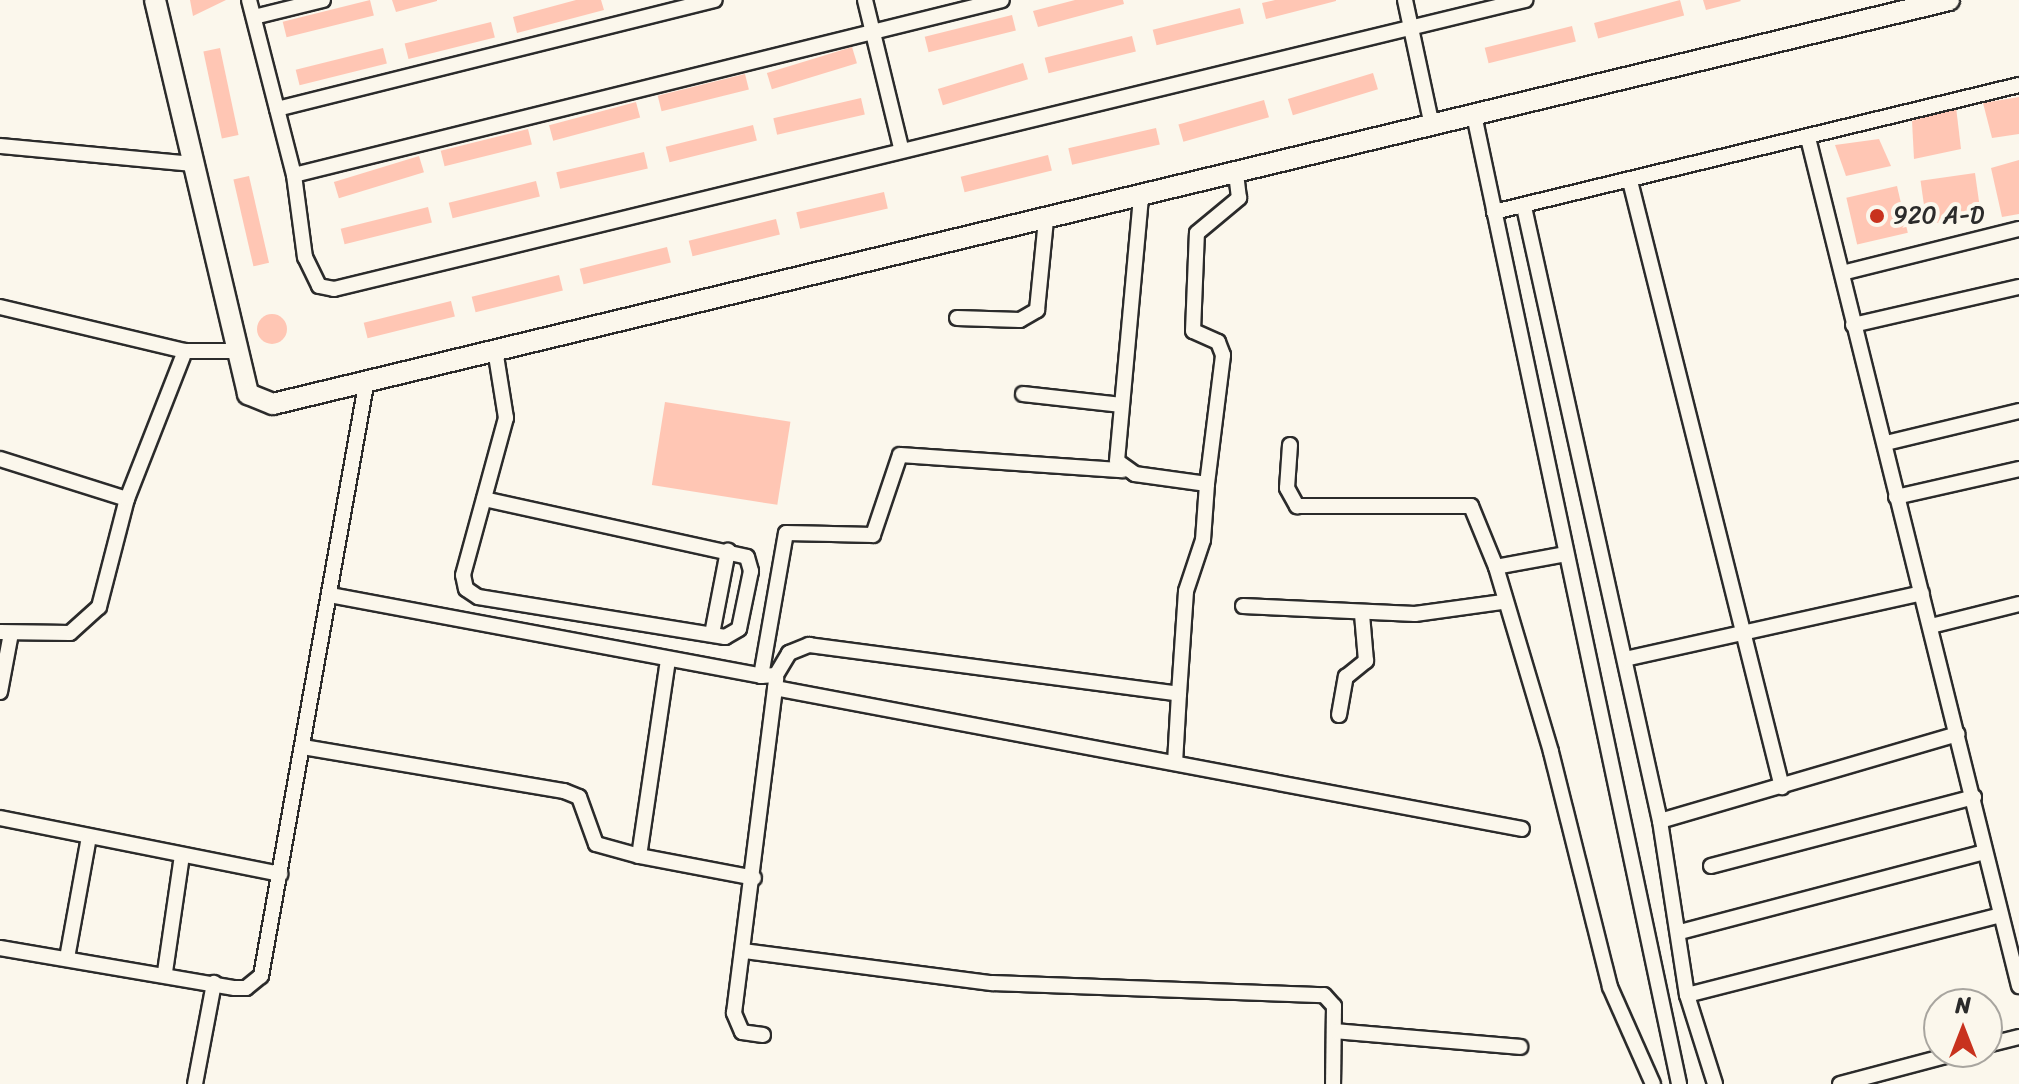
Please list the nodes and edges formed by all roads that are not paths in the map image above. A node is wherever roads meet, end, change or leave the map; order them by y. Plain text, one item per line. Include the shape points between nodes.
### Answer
1 (155, 0) edge
2 (249, 0) edge
3 (323, 0) edge
4 (715, 0) edge
5 (865, 0) edge
6 (1002, 0) edge
7 (1405, 0) edge
8 (1525, 0) edge
9 (1949, 0) edge
10 (254, 17) junction
11 (1411, 27) junction
12 (873, 31) junction
13 (2019, 85) edge
14 (277, 109) junction
15 (1474, 115) junction
16 (1432, 126) junction
17 (1808, 138) junction
18 (0, 146) edge
19 (901, 148) junction
20 (194, 164) junction
21 (294, 175) junction
22 (1236, 175) junction
23 (1630, 181) junction
24 (1141, 198) junction
25 (1524, 207) junction
26 (1494, 212) junction
27 (1046, 220) junction
28 (2019, 229) edge
29 (1842, 273) junction
30 (2019, 287) edge
31 (0, 307) edge
32 (957, 318) dead end
33 (1853, 325) junction
34 (495, 349) junction
35 (185, 351) junction
36 (239, 351) junction
37 (367, 379) junction
38 (1023, 394) dead end
39 (1121, 405) junction
40 (2019, 411) edge
41 (1886, 443) junction
42 (1290, 445) dead end
43 (0, 459) edge
44 (2019, 469) edge
45 (1122, 470) junction
46 (1207, 484) junction
47 (1896, 497) junction
48 (127, 499) junction
49 (484, 499) junction
50 (728, 551) junction
51 (1566, 554) junction
52 (1496, 567) junction
53 (1922, 593) junction
54 (330, 595) junction
55 (1503, 602) junction
56 (2019, 604) edge
57 (1243, 606) dead end
58 (1362, 614) junction
59 (1931, 626) junction
60 (6, 633) edge
61 (1744, 633) junction
62 (712, 634) junction
63 (1625, 659) junction
64 (668, 660) junction
65 (771, 680) junction
66 (0, 692) edge
67 (1179, 694) junction
68 (1339, 715) dead end
69 (1958, 734) junction
70 (303, 747) junction
71 (1175, 763) junction
72 (1782, 787) junction
73 (1974, 797) junction
74 (0, 818) edge
75 (1660, 821) junction
76 (1522, 829) dead end
77 (89, 837) junction
78 (1985, 852) junction
79 (182, 855) junction
80 (639, 856) junction
81 (1711, 866) dead end
82 (280, 874) junction
83 (754, 878) junction
84 (1998, 916) junction
85 (1680, 932) junction
86 (0, 948) edge
87 (744, 951) junction
88 (67, 958) junction
89 (165, 972) junction
90 (214, 983) junction
91 (2019, 986) edge
92 (1687, 995) junction
93 (1335, 1031) junction
94 (763, 1035) dead end
95 (1520, 1047) dead end
96 (1923, 1062) edge
97 (195, 1084) edge
98 (1333, 1084) edge
99 (1653, 1084) edge
100 (1679, 1084) edge
101 (1715, 1084) edge
102 (1840, 1084) edge

1 - 20 street
2 - 10 street
3 - 10 street
4 - 14 street
5 - 12 street
6 - 12 street
7 - 11 street
8 - 11 street
9 - 15 street
10 - 14 street
11 - 16 street
11 - 19 street
12 - 19 street
12 - 21 street
13 - 17 street
14 - 21 street
15 - 16 street
15 - 26 street
16 - 22 street
17 - 23 street
17 - 29 street
18 - 20 street
19 - 21 street via 334,289 319,286 311,275
20 - 36 street
22 - 24 street
22 - 46 street via 1239,198 1197,233 1193,331 1218,342 1223,355
23 - 25 street
23 - 61 street
24 - 27 street
24 - 39 street
25 - 26 street
25 - 63 street
26 - 51 street
27 - 32 street via 1037,310 1020,320
27 - 34 street
28 - 29 street
29 - 33 street
30 - 33 street
31 - 35 street
33 - 41 street
34 - 37 street
34 - 49 street via 506,418
35 - 36 street
35 - 48 street
36 - 37 street via 248,394 259,403
37 - 54 street
38 - 39 street
39 - 45 street via 1116,449
40 - 41 street
41 - 47 street
42 - 52 street via 1287,488 1297,506 1471,506
43 - 48 street
44 - 47 street
45 - 46 street
45 - 65 street via 900,455 873,535 786,533
46 - 67 street via 1203,540 1186,591
47 - 53 street
48 - 60 street via 99,607 70,633
49 - 50 street
49 - 62 street via 463,575 466,589 478,597
50 - 62 street
50 - 62 street via 747,557 751,571 739,629 735,635
51 - 52 street
51 - 100 street
52 - 55 street
53 - 59 street
53 - 61 street
54 - 64 street
54 - 70 street
55 - 58 street via 1435,613
55 - 99 street via 1551,752 1610,987
56 - 59 street
57 - 58 street
58 - 68 street via 1366,661 1346,677
59 - 69 street
60 - 66 street
61 - 63 street
61 - 72 street
63 - 75 street
64 - 65 street
64 - 80 street
65 - 67 street via 789,653 809,645
65 - 71 street
65 - 83 street
67 - 71 street
69 - 72 street
69 - 73 street
70 - 80 street via 564,791 579,797 596,844
70 - 82 street
71 - 76 street
72 - 75 street
73 - 78 street
73 - 81 street
74 - 77 street
75 - 85 street
77 - 79 street
77 - 88 street
78 - 84 street
78 - 85 street
79 - 82 street
79 - 89 street
80 - 83 street
82 - 90 street via 261,976 246,988
83 - 87 street
84 - 91 street
84 - 92 street
85 - 92 street
86 - 88 street
87 - 93 street via 992,983 1324,995 1334,1006
87 - 94 street via 735,1025
88 - 89 street
89 - 90 street
90 - 97 street
92 - 101 street
93 - 95 street
93 - 98 street
96 - 102 street

